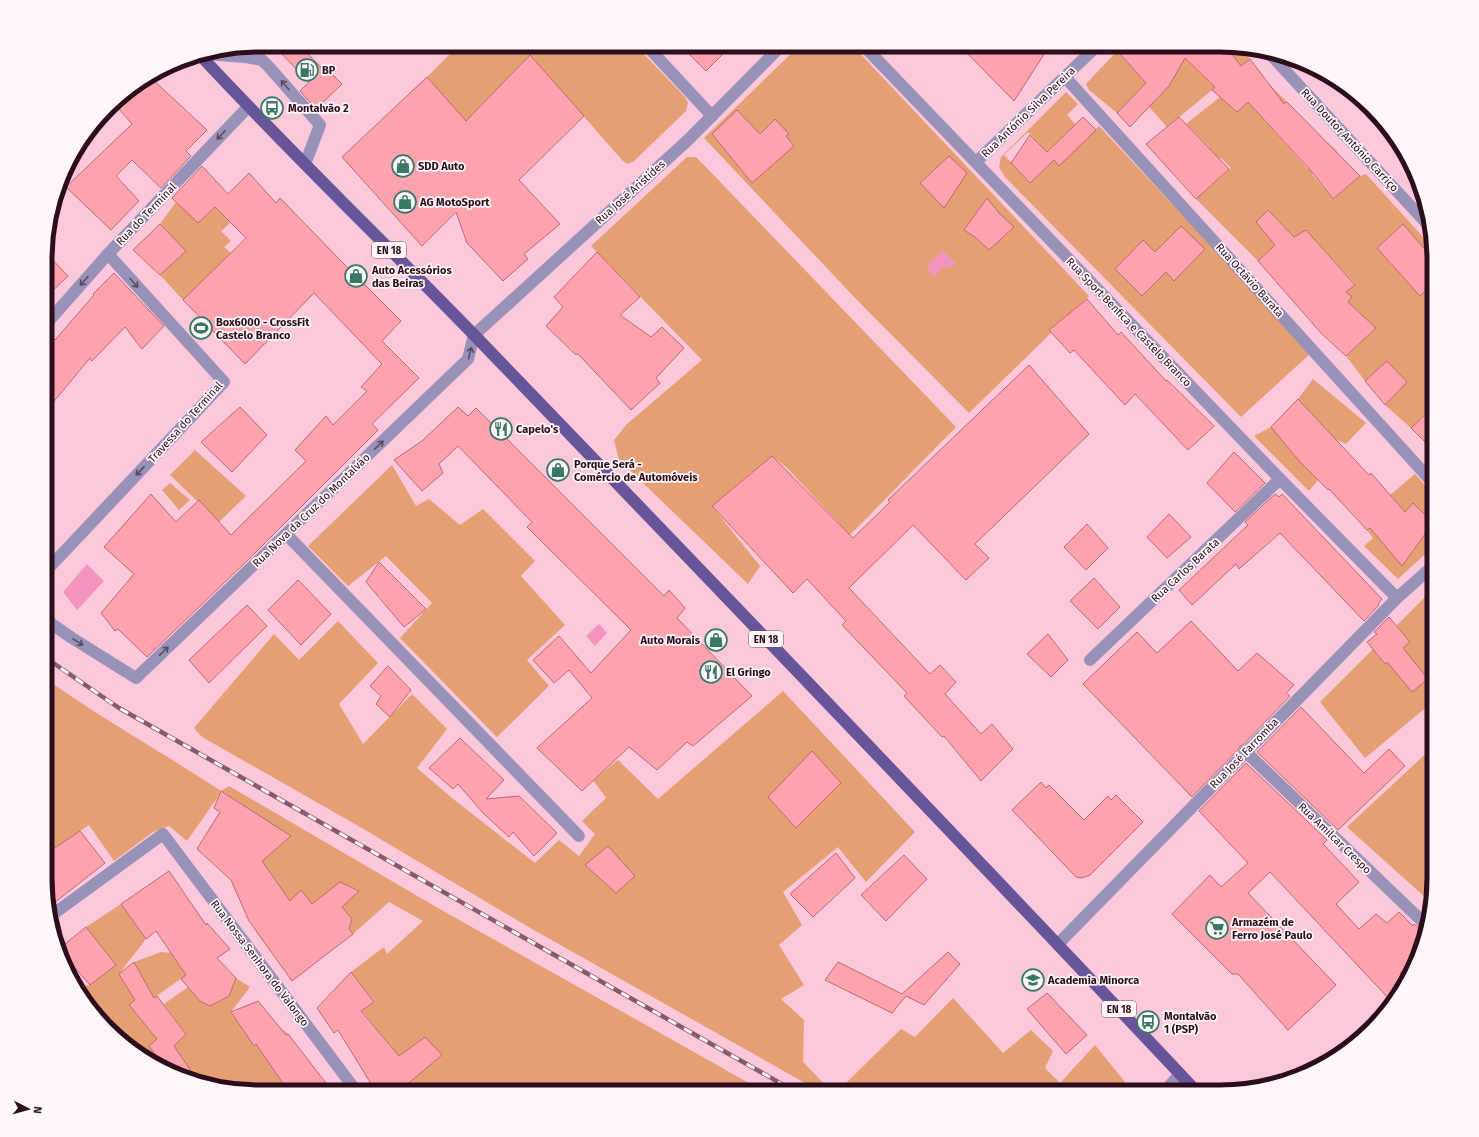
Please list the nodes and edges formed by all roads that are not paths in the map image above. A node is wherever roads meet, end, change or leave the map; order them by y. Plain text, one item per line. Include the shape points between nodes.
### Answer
1 (653, 52) edge
2 (775, 52) edge
3 (870, 52) edge
4 (1091, 52) edge
5 (223, 55) edge
6 (204, 59) edge
7 (1275, 59) edge
8 (1065, 77) junction
9 (248, 107) junction
10 (712, 116) junction
11 (976, 162) junction
12 (305, 164) junction
13 (1423, 220) edge
14 (108, 254) junction
15 (52, 317) edge
16 (474, 335) junction
17 (1427, 476) edge
18 (1280, 479) junction
19 (286, 534) junction
20 (52, 565) edge
21 (1427, 571) edge
22 (1397, 598) junction
23 (52, 624) edge
24 (1090, 660) dead end
25 (1245, 751) junction
26 (579, 836) dead end
27 (55, 913) edge
28 (1422, 922) edge
29 (1058, 944) junction
30 (1180, 1074) junction
31 (352, 1085) edge
32 (1170, 1085) edge
33 (1190, 1085) edge

1 - 10 street
2 - 10 street, Rua José Aristides
3 - 11 street, Rua Sport Benfica e Castelo Branco
4 - 8 street, Rua António Silva Pereira
12 -> 5 street via 320,125 262,60
6 - 9 main road, EN 18
7 - 13 street, Rua Doutor António Carriço
8 - 11 street, Rua António Silva Pereira
8 - 17 street, Rua Octávio Barata
9 - 12 main road, EN 18
9 -> 14 street, Rua do Terminal
10 - 16 street, Rua José Aristides
11 - 18 street, Rua Sport Benfica e Castelo Branco
12 - 16 main road, EN 18
14 -> 15 street, Rua do Terminal
14 -> 20 street, Travessa do Terminal via 224,382
19 -> 16 street, Rua Nova da Cruz do Montalvão via 468,359
16 - 29 main road, EN 18
18 - 22 street, Rua Sport Benfica e Castelo Branco
18 - 24 street, Rua Carlos Barata
23 -> 19 street, Rua Nova da Cruz do Montalvão via 136,678
19 - 26 street
21 - 22 street, Rua José Farromba
22 - 25 street, Rua José Farromba
25 - 28 street, Rua Amílcar Crespo
25 - 29 street, Rua José Farromba
27 - 31 street, Rua Nossa Senhora do Valongo via 163,834
29 - 30 main road, EN 18
30 - 32 street
30 - 33 main road, EN 18

